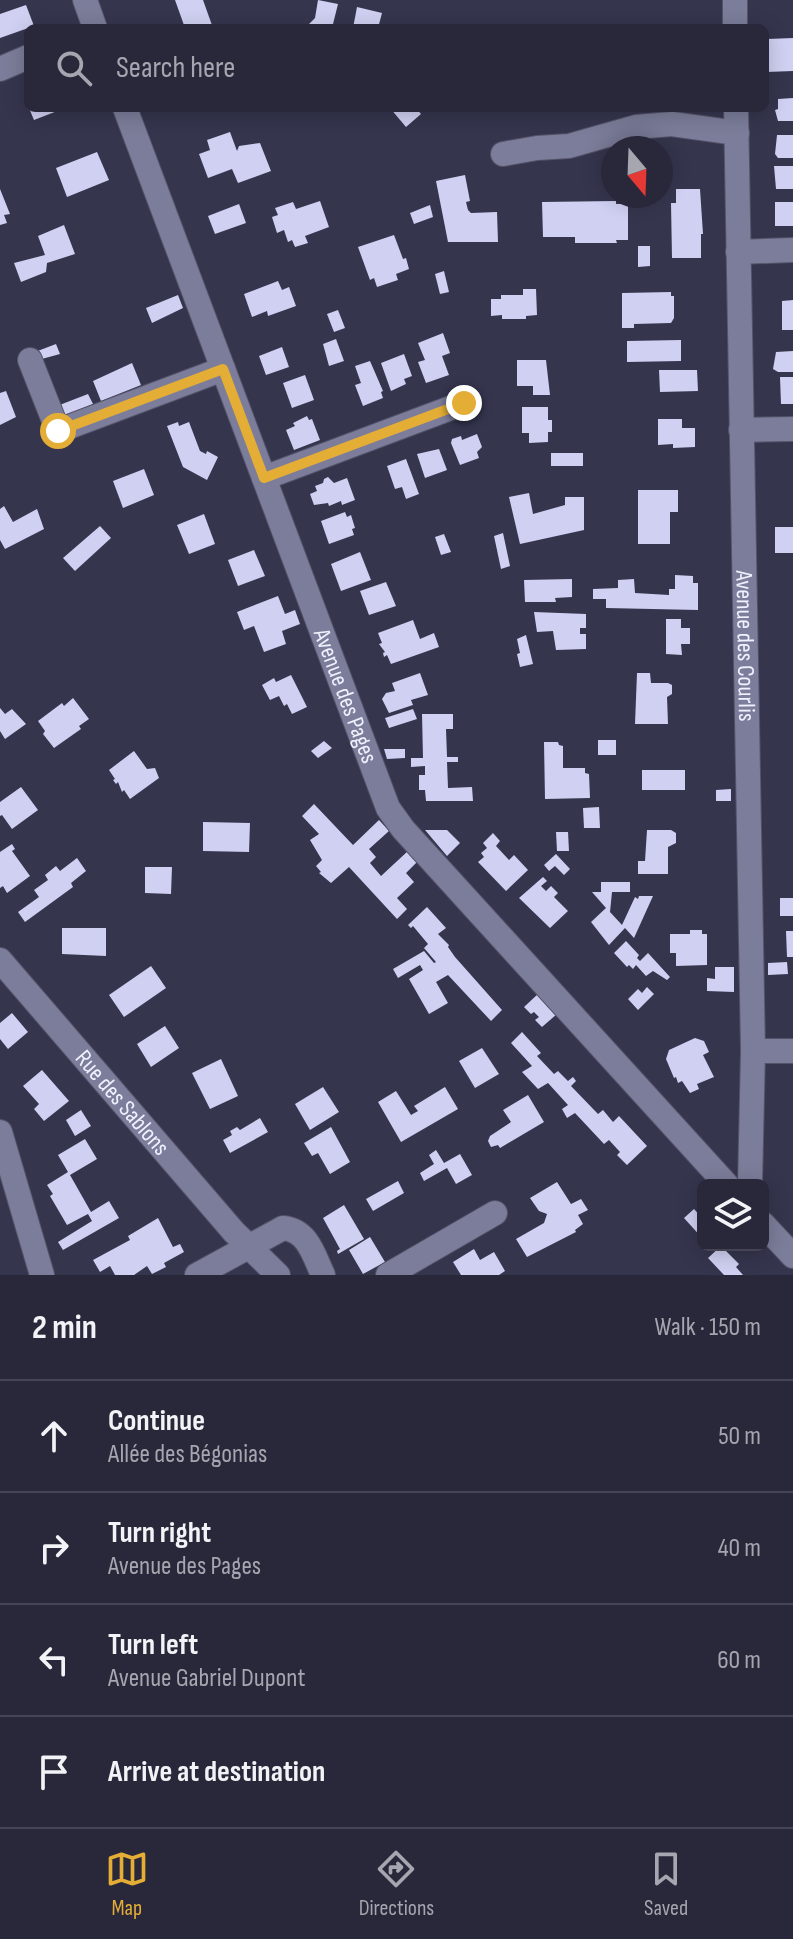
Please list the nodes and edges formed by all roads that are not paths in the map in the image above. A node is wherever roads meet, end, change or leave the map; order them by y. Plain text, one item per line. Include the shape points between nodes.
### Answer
1 (85, 0) edge
2 (735, 0) edge
3 (94, 24) edge
4 (735, 24) edge
5 (24, 59) edge
6 (0, 69) edge
7 (127, 112) edge
8 (736, 112) edge
9 (737, 133) junction
10 (503, 154) dead end
11 (793, 250) edge
12 (738, 252) junction
13 (30, 360) dead end
14 (223, 369) junction
15 (464, 403) dead end
16 (793, 429) edge
17 (741, 430) junction
18 (264, 478) junction
19 (0, 960) edge
20 (753, 1051) junction
21 (793, 1051) edge
22 (0, 1132) edge
23 (722, 1179) edge
24 (750, 1179) edge
25 (495, 1213) dead end
26 (769, 1230) edge
27 (247, 1245) junction
28 (793, 1256) edge
29 (42, 1275) edge
30 (197, 1275) edge
31 (278, 1275) edge
32 (323, 1275) edge
33 (388, 1275) edge

1 - 3 street
2 - 4 street
5 - 6 street
7 - 14 street, Avenue des Pages
8 - 9 street, Avenue des Courlis
9 - 10 street via 672,124 636,127 569,146
9 - 12 street, Avenue des Courlis
11 - 12 street
12 - 17 street, Avenue des Courlis
13 - 14 street via 58,431
14 - 18 street, Avenue des Pages
15 - 18 street
16 - 17 street
17 - 20 street, Avenue des Courlis
18 - 23 street, Avenue des Pages via 388,808
19 - 27 street, Rue des Sablons
20 - 21 street
20 - 24 street, Avenue des Courlis
22 - 29 street
25 - 33 street
26 - 28 street
27 - 30 street
27 - 31 street, Rue des Sablons
27 - 32 street via 283,1228 293,1229 305,1238

